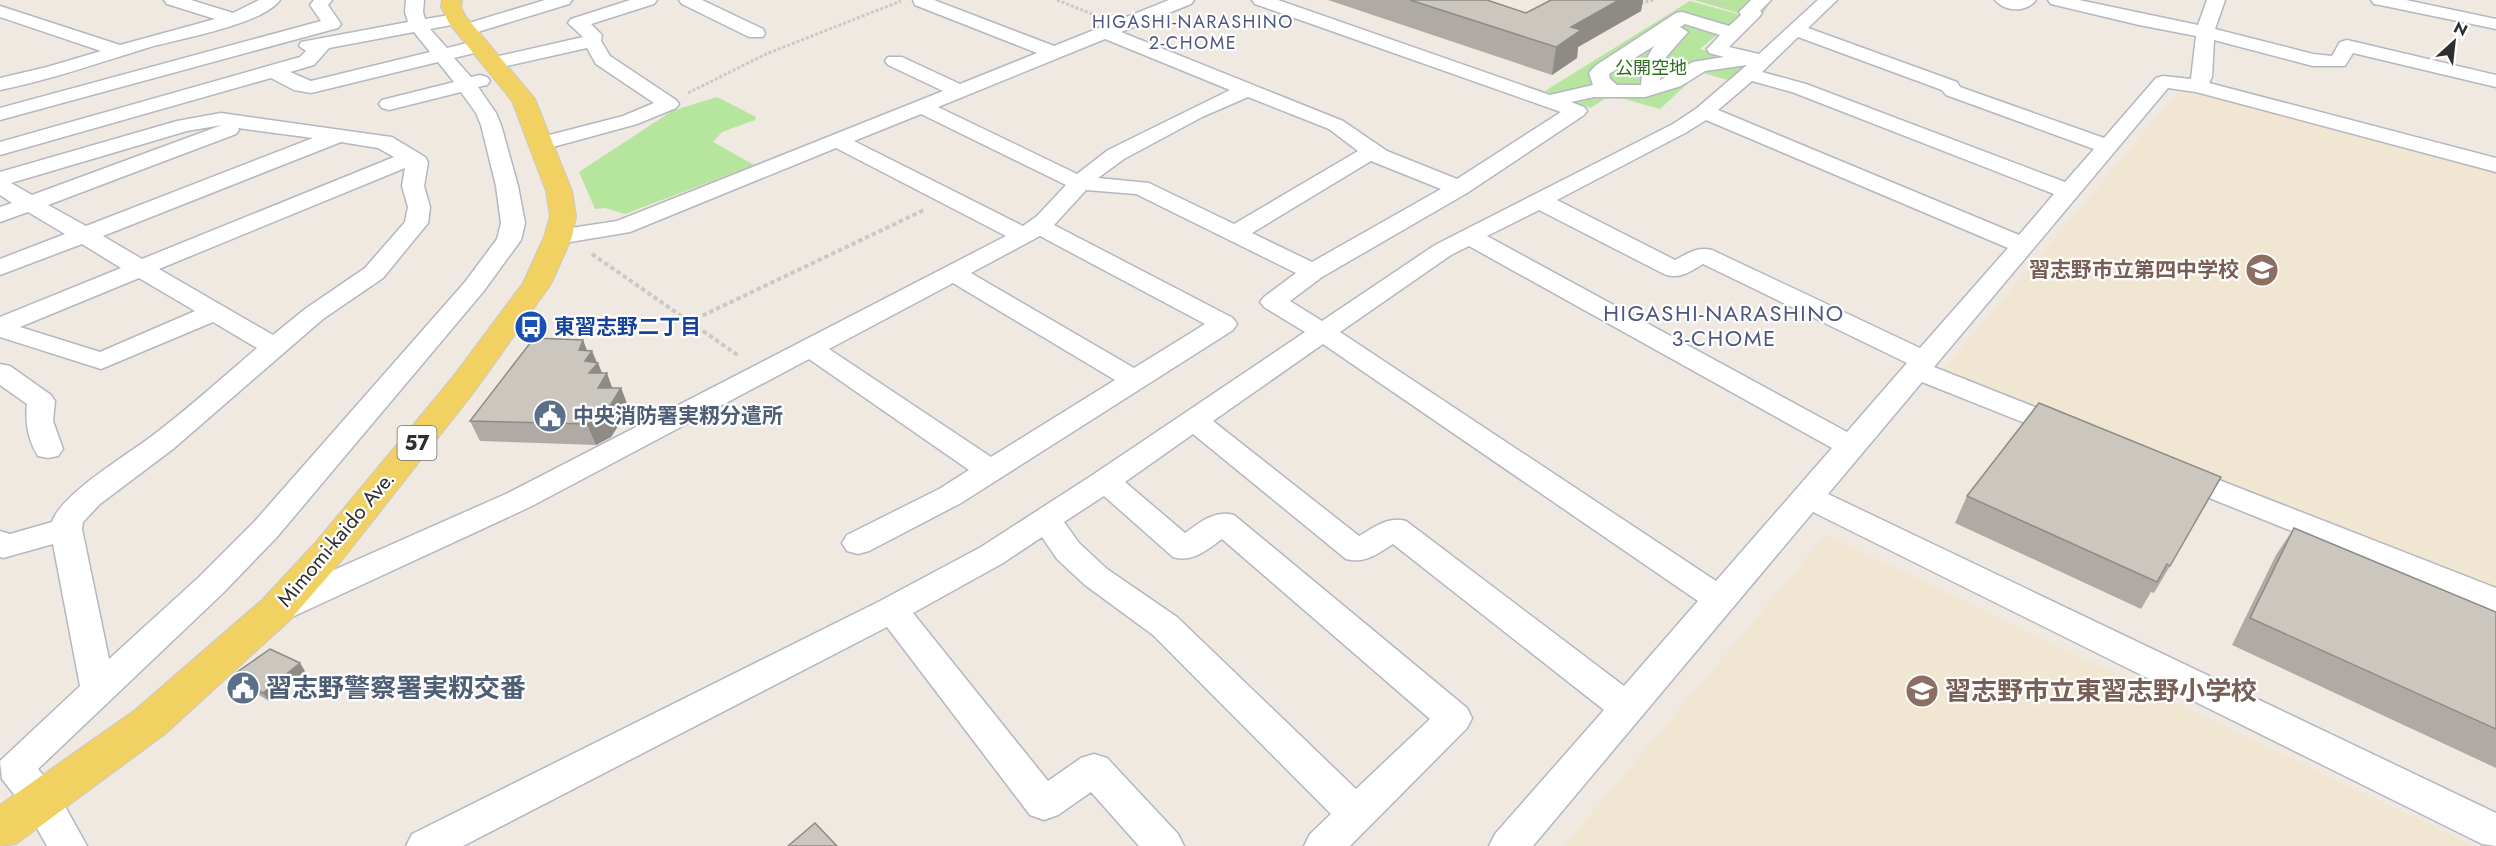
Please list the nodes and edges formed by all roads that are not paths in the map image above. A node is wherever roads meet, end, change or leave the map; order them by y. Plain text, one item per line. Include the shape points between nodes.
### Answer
1 (172, 0) edge
2 (271, 0) edge
3 (322, 0) edge
4 (563, 0) edge
5 (648, 0) edge
6 (688, 0) edge
7 (1185, 0) edge
8 (1261, 0) edge
9 (1762, 0) edge
10 (1828, 0) edge
11 (2004, 0) edge
12 (2027, 0) edge
13 (2057, 0) edge
14 (2216, 0) edge
15 (2380, 0) edge
16 (921, 1) edge
17 (0, 11) edge
18 (417, 13) edge
19 (231, 18) junction
20 (1696, 22) junction
21 (2496, 24) edge
22 (1795, 30) junction
23 (1104, 32) junction
24 (2205, 32) junction
25 (756, 33) dead end
26 (1733, 33) junction
27 (296, 34) junction
28 (474, 39) edge
29 (592, 41) junction
30 (322, 44) junction
31 (120, 51) junction
32 (1054, 53) junction
33 (442, 55) junction
34 (895, 61) dead end
35 (273, 71) junction
36 (1748, 74) junction
37 (2496, 81) edge
38 (0, 84) edge
39 (466, 84) junction
40 (2197, 86) junction
41 (1652, 89) junction
42 (1247, 90) junction
43 (960, 91) junction
44 (1612, 91) junction
45 (1550, 101) junction
46 (389, 104) dead end
47 (921, 106) junction
48 (1704, 112) junction
49 (0, 114) edge
50 (248, 123) junction
51 (339, 136) junction
52 (836, 140) junction
53 (542, 144) junction
54 (2108, 146) junction
55 (0, 149) edge
56 (1372, 151) junction
57 (410, 158) junction
58 (2496, 165) edge
59 (0, 179) edge
60 (1079, 183) junction
61 (0, 186) edge
62 (1459, 188) junction
63 (2070, 192) junction
64 (1540, 201) junction
65 (31, 204) junction
66 (0, 215) edge
67 (1032, 232) junction
68 (1234, 234) junction
69 (84, 235) junction
70 (572, 235) junction
71 (1471, 237) junction
72 (2022, 245) junction
73 (0, 268) edge
74 (141, 268) junction
75 (1313, 272) junction
76 (953, 273) junction
77 (215, 312) junction
78 (0, 328) edge
79 (1322, 332) junction
80 (274, 346) junction
81 (810, 348) junction
82 (1921, 365) junction
83 (0, 372) edge
84 (1135, 380) junction
85 (1194, 420) junction
86 (2095, 441) edge
87 (1851, 446) junction
88 (48, 449) dead end
89 (2151, 463) edge
90 (991, 471) junction
91 (1106, 481) junction
92 (1806, 496) junction
93 (1046, 520) junction
94 (66, 529) junction
95 (0, 542) edge
96 (858, 543) dead end
97 (1719, 599) junction
98 (2496, 601) edge
99 (276, 610) junction
100 (892, 610) junction
101 (98, 688) junction
102 (1626, 707) junction
103 (42, 801) junction
104 (1356, 813) junction
105 (0, 830) edge
106 (2496, 832) edge
107 (67, 846) edge
108 (426, 846) edge
109 (1164, 846) edge
110 (1324, 846) edge
111 (1509, 846) edge

1 - 19 street
2 - 19 street via 261,8
3 - 27 street via 319,5 332,24
4 - 28 street
5 - 29 street via 577,23 593,35
6 - 25 street
7 - 23 street
8 - 45 street
9 - 26 street
10 - 22 street
11 - 12 street via 2020,5
13 - 24 street
14 - 24 street
15 - 21 street
16 - 32 street
17 - 31 street
18 - 28 street
18 - 30 street
18 - 33 street
19 - 31 street
20 - 26 street
20 - 41 street via 1665,44 1650,74
20 - 44 street via 1682,17 1602,70 1600,81
22 - 36 street
22 - 54 street
23 - 32 street
23 - 42 street
24 - 37 street via 2313,60 2338,62 2347,46
24 - 40 street via 2202,77
26 - 41 street via 1716,49 1752,58 1700,66 1674,82
27 - 30 street via 309,46
27 - 49 street
28 - 29 street
28 - 33 street
28 - 39 street
28 - 53 main road, Mimomi-kaido Ave. / 57 via 523,99
29 - 53 street via 603,60 669,104 630,120
30 - 35 street via 307,61
31 - 38 street
32 - 43 street
33 - 35 street via 305,87
33 - 39 street
34 - 43 street
35 - 55 street
36 - 48 street
36 - 63 street via 1799,88
39 - 46 street
39 - 101 street via 491,125 509,195 513,223 509,240 266,529
40 - 54 street via 2163,82
40 - 58 street
41 - 44 street
42 - 56 street via 1336,125
42 - 60 street via 1169,125 1102,163
43 - 47 street
44 - 45 street
45 - 62 street via 1577,111
47 - 52 street
47 - 60 street
48 - 64 street
48 - 72 street
50 - 51 street
50 - 59 street via 221,119 184,125
50 - 65 street
51 - 57 street via 384,142
51 - 69 street
52 - 67 street via 949,198
52 - 70 street via 622,227
53 - 70 main road, Mimomi-kaido Ave. / 57
54 - 63 street
56 - 62 street
56 - 68 street
57 - 74 street
57 - 80 street via 417,162 413,186 419,207 416,223 374,273
60 - 67 street via 1060,208
60 - 68 street via 1141,188
61 - 65 street
62 - 75 street
63 - 72 street
64 - 71 street
64 - 82 street via 1675,270 1703,255
65 - 66 street
65 - 69 street
67 - 76 street
67 - 84 street via 1224,324
68 - 75 street
69 - 73 street
69 - 74 street
70 - 99 main road, Mimomi-kaido Ave. / 57 via 464,385
71 - 79 street via 1443,250
71 - 87 street
72 - 82 street
74 - 77 street
74 - 78 street
75 - 79 street via 1273,302
76 - 81 street
76 - 84 street
77 - 78 street via 101,361
77 - 80 street
79 - 85 street
79 - 97 street
80 - 94 street via 163,442 78,507 68,519
81 - 90 street
81 - 99 street via 519,501
82 - 86 street
82 - 87 street
83 - 88 street via 41,402 39,420
84 - 90 street
85 - 91 street
85 - 102 street via 1357,551 1395,529
87 - 92 street
89 - 98 street
90 - 96 street
91 - 93 street
91 - 104 street via 1185,549 1223,523 1454,718
92 - 97 street
92 - 106 street
93 - 100 street
93 - 104 street via 1068,551 1096,577 1165,626
94 - 95 street via 3,547
94 - 101 street
97 - 102 street
99 - 103 main road, Mimomi-kaido Ave. / 57 via 150,722
100 - 108 street
100 - 109 street via 1044,804 1094,769
101 - 103 street via 15,768
102 - 111 street
103 - 105 main road, 57
103 - 107 street
104 - 110 street

